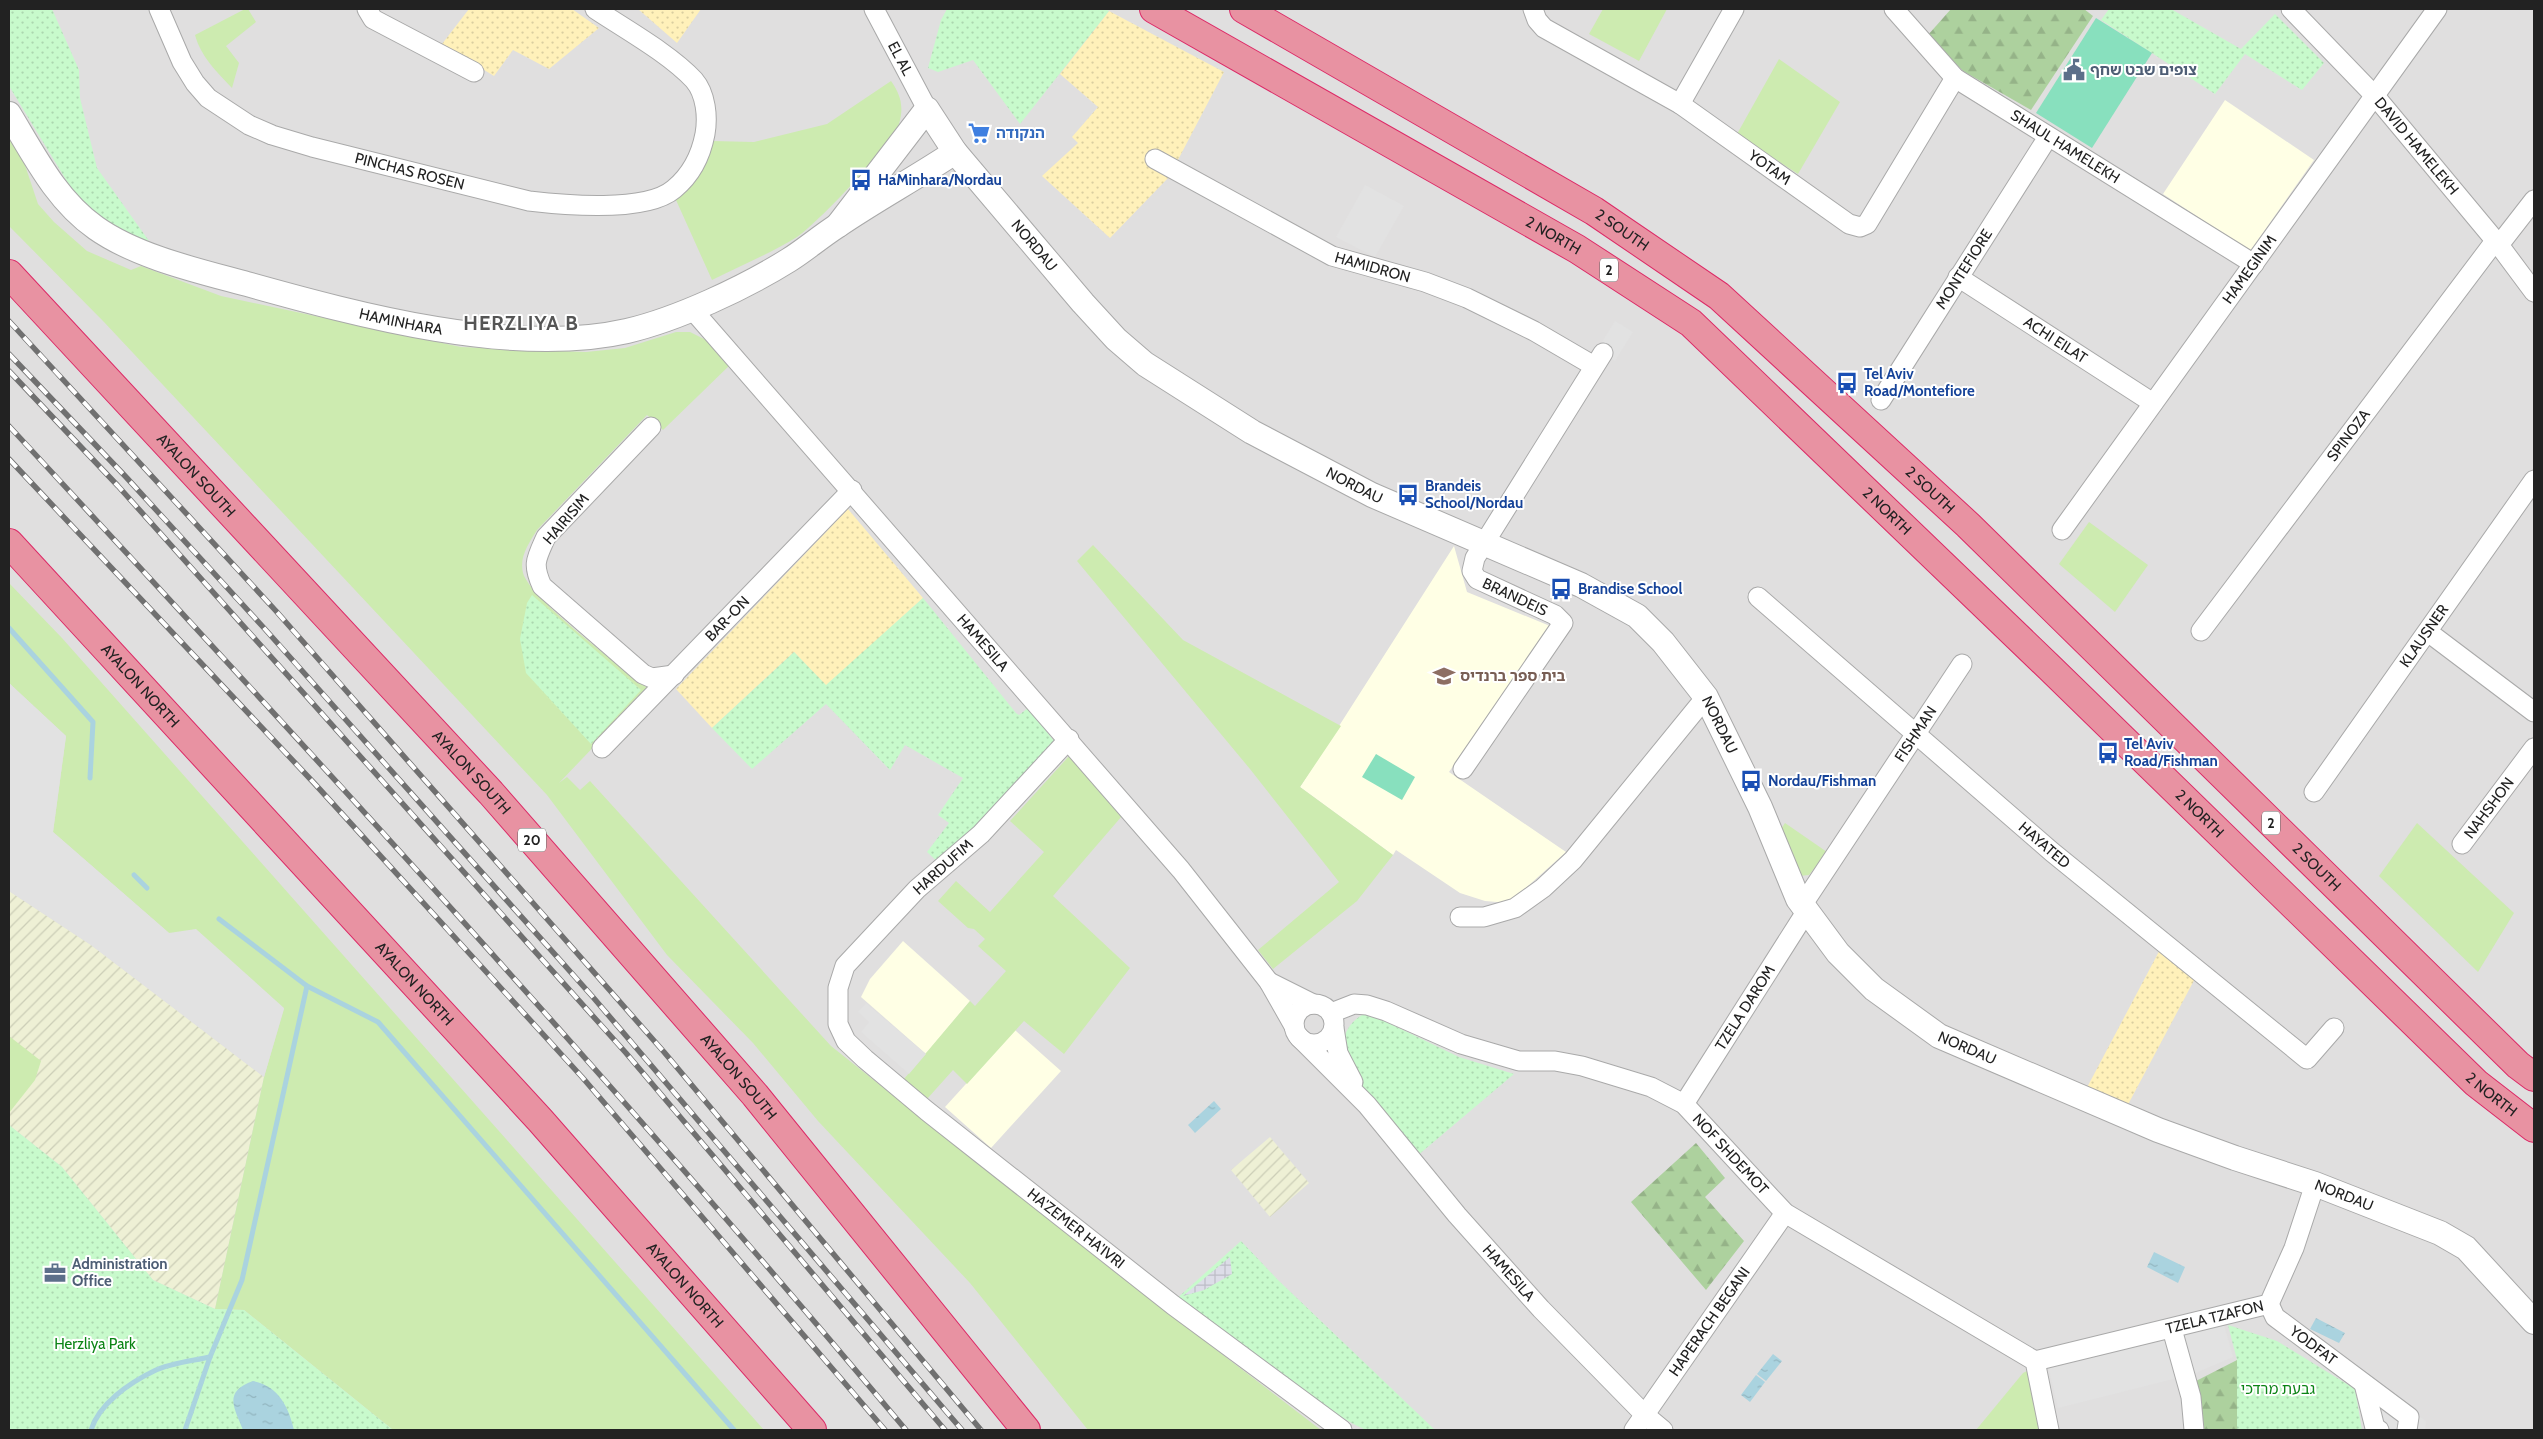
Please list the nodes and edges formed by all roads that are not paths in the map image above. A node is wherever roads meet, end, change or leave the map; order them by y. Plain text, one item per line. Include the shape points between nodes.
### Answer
1 (159, 9) edge
2 (366, 9) edge
3 (595, 9) edge
4 (874, 9) edge
5 (1154, 9) edge
6 (1244, 9) edge
7 (1533, 9) edge
8 (1734, 9) edge
9 (1894, 9) edge
10 (2292, 9) edge
11 (2437, 9) edge
12 (474, 72) dead end
13 (1956, 78) junction
14 (2375, 96) junction
15 (1680, 104) junction
16 (927, 109) junction
17 (9, 114) edge
18 (2048, 137) junction
19 (955, 152) junction
20 (1155, 159) dead end
21 (2534, 200) edge
22 (838, 225) junction
23 (2497, 243) junction
24 (2254, 264) junction
25 (9, 274) edge
26 (1958, 277) junction
27 (2534, 292) edge
28 (691, 308) junction
29 (1881, 400) dead end
30 (2153, 403) junction
31 (652, 427) dead end
32 (2534, 480) edge
33 (852, 490) junction
34 (2062, 530) dead end
35 (1483, 542) junction
36 (9, 543) edge
37 (1758, 597) dead end
38 (2201, 631) dead end
39 (2428, 632) junction
40 (1962, 664) dead end
41 (674, 675) junction
42 (1706, 697) junction
43 (2534, 712) edge
44 (1916, 733) junction
45 (1069, 739) junction
46 (602, 748) dead end
47 (2534, 748) edge
48 (1463, 769) dead end
49 (2314, 792) dead end
50 (2462, 844) dead end
51 (1805, 908) junction
52 (1460, 917) dead end
53 (1269, 982) junction
54 (1313, 1004) junction
55 (837, 1005) joint
56 (1333, 1021) junction
57 (2334, 1028) dead end
58 (1296, 1031) junction
59 (2534, 1077) edge
60 (1684, 1104) junction
61 (1367, 1105) junction
62 (2534, 1128) edge
63 (2315, 1184) junction
64 (1785, 1213) junction
65 (2270, 1304) junction
66 (2534, 1322) edge
67 (2172, 1329) junction
68 (2035, 1361) junction
69 (2364, 1384) junction
70 (1644, 1415) junction
71 (812, 1430) edge
72 (1026, 1430) edge
73 (1342, 1430) edge
74 (1634, 1430) edge
75 (1663, 1430) edge
76 (2050, 1430) edge
77 (2194, 1430) edge
78 (2379, 1430) edge
79 (2407, 1430) edge

1 - 3 street, PINCHAS ROSEN via 182,62 208,98 249,126 312,146 528,201 602,206 646,201 673,190 690,171 702,150 706,125 704,99 695,81 674,63
2 - 12 street via 373,18
4 - 16 street, EL AL
5 - 62 highway, 2 NORTH / 2 via 1576,249 1691,323 2476,1083
6 - 59 highway, 2 SOUTH / 2 via 1594,211 1719,296 1968,525 2518,1065
7 - 15 street, YOTAM via 1544,28
8 - 15 street
9 - 13 street, SHAUL HAMELEKH
10 - 14 street, DAVID HAMELEKH
11 - 14 street, HAMEGINIM
13 - 15 street, YOTAM via 1867,224 1860,227 1849,224
13 - 18 street, SHAUL HAMELEKH
14 - 23 street, DAVID HAMELEKH
14 - 24 street, HAMEGINIM
16 - 19 street, NORDAU
16 - 22 street, HAMINHARA
17 - 28 street, HAMINHARA via 61,196 77,214 126,245 222,277 406,322 475,334 546,340 627,330
18 - 24 street, SHAUL HAMELEKH
18 - 26 street, MONTEFIORE
19 - 22 street, HAMINHARA
19 - 35 street, NORDAU via 1083,303 1116,339 1145,364 1252,432 1372,495
20 - 35 street, HAMIDRON via 1332,256 1425,282 1466,298 1598,360
21 - 23 street, SPINOZA
22 - 28 street, HAMINHARA via 789,260 731,292
23 - 27 street, DAVID HAMELEKH
23 - 38 street, SPINOZA
24 - 30 street, HAMEGINIM
25 - 72 highway, AYALON SOUTH / 20 via 504,808 755,1095
26 - 29 street, MONTEFIORE
26 - 30 street, ACHI EILAT
28 - 33 street, HAMESILA
30 - 34 street, HAMEGINIM
31 - 41 street, HAIRISIM via 546,537 536,559 535,570 542,586 643,674 652,678
32 - 39 street, KLAUSNER
33 - 41 street, BAR-ON
33 - 45 street, HAMESILA
35 - 42 street, NORDAU via 1581,585 1636,616 1663,642
35 - 48 street, BRANDEIS via 1472,571 1477,579 1555,615 1563,623
36 - 71 highway, AYALON NORTH via 540,1120
37 - 44 street, HAYATED
39 - 43 street
39 - 49 street, KLAUSNER
40 - 44 street, FISHMAN
41 - 46 street, BAR-ON
42 - 51 street, NORDAU via 1740,764 1798,899
42 - 52 street via 1573,860 1543,888 1515,908 1484,917
44 - 51 street, FISHMAN
44 - 57 street, HAYATED via 2052,852 2307,1059
45 - 53 street, HAMESILA via 1182,870
45 - 55 street, HARDUFIM via 981,834 917,889 845,966
47 - 50 street, NAHSHON
51 - 60 street, TZELA DAROM
51 - 63 street, NORDAU via 1838,953 1874,989 1939,1036 2158,1130
53 - 54 street, HAMESILA
53 - 58 street, HAMESILA
54 - 56 street via 1324,1006
54 - 58 street via 1301,1008 1297,1014
55 - 73 street, HA'ZEMER HA'IVRI via 838,1024 846,1041 865,1060 1173,1305
56 - 58 street via 1328,1039 1316,1044 1310,1044
56 - 60 street, NOF SHDEMOT via 1354,1004 1367,1005 1386,1010 1461,1044 1519,1061 1582,1066 1651,1087
56 - 61 street, HAMESILA via 1338,1053
58 - 61 street, HAMESILA
60 - 64 street, NOF SHDEMOT
61 - 70 street, HAMESILA via 1504,1269
63 - 65 street, TZELA TZAFON via 2294,1248
63 - 66 street, NORDAU via 2440,1233 2466,1248
64 - 68 street, NOF SHDEMOT
64 - 70 street, HAPERACH BEGANI
65 - 67 street, TZELA TZAFON
65 - 69 street, YODFAT via 2275,1316
67 - 68 street, TZELA TZAFON
67 - 77 street via 2191,1397
68 - 76 street
69 - 78 street via 2375,1428
69 - 79 street, YODFAT via 2409,1417
70 - 74 street, HAPERACH BEGANI
70 - 75 street, HAMESILA

